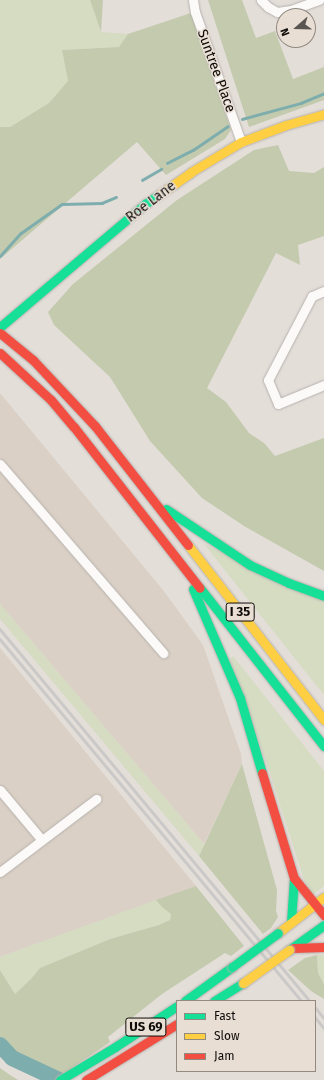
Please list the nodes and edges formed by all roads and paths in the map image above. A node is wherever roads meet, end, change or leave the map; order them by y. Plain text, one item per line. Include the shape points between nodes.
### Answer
1 (193, 0) edge
2 (260, 0) edge
3 (319, 0) edge
4 (324, 114) edge
5 (241, 142) junction
6 (324, 291) edge
7 (0, 327) edge
8 (0, 333) edge
9 (0, 353) edge
10 (324, 385) edge
11 (0, 464) edge
12 (156, 503) junction
13 (183, 567) junction
14 (324, 596) edge
15 (163, 653) dead end
16 (324, 720) edge
17 (324, 746) edge
18 (0, 790) edge
19 (96, 800) dead end
20 (42, 840) junction
21 (0, 872) edge
22 (294, 878) junction
23 (324, 897) edge
24 (314, 904) junction
25 (324, 915) edge
26 (291, 922) junction
27 (324, 925) edge
28 (324, 947) edge
29 (291, 949) junction
30 (186, 1000) edge
31 (216, 1000) edge
32 (176, 1007) edge
33 (176, 1025) edge
34 (60, 1080) edge
35 (86, 1080) edge

1 - 5 street, Suntree Place
2 - 3 street via 278,12
4 - 5 main road, Roe Lane
5 - 7 main road, Roe Lane via 145,204
6 - 10 street via 312,296 268,380 278,404
8 - 12 main road, I 35 via 33,360 95,426
9 - 13 main road, I 35 via 51,400 74,426
11 - 15 street
12 - 14 main road via 250,565 289,584
12 - 16 main road, I 35
13 - 17 main road, I 35
13 - 22 main road via 240,698
18 - 20 street
19 - 20 street
20 - 21 street
22 - 24 main road
22 - 26 main road
23 - 24 main road
24 - 25 main road
24 - 26 main road
26 - 30 main road, bridge
27 - 29 main road
28 - 29 main road
29 - 31 main road, bridge
32 - 34 main road, US 69
33 - 35 main road, US 69

